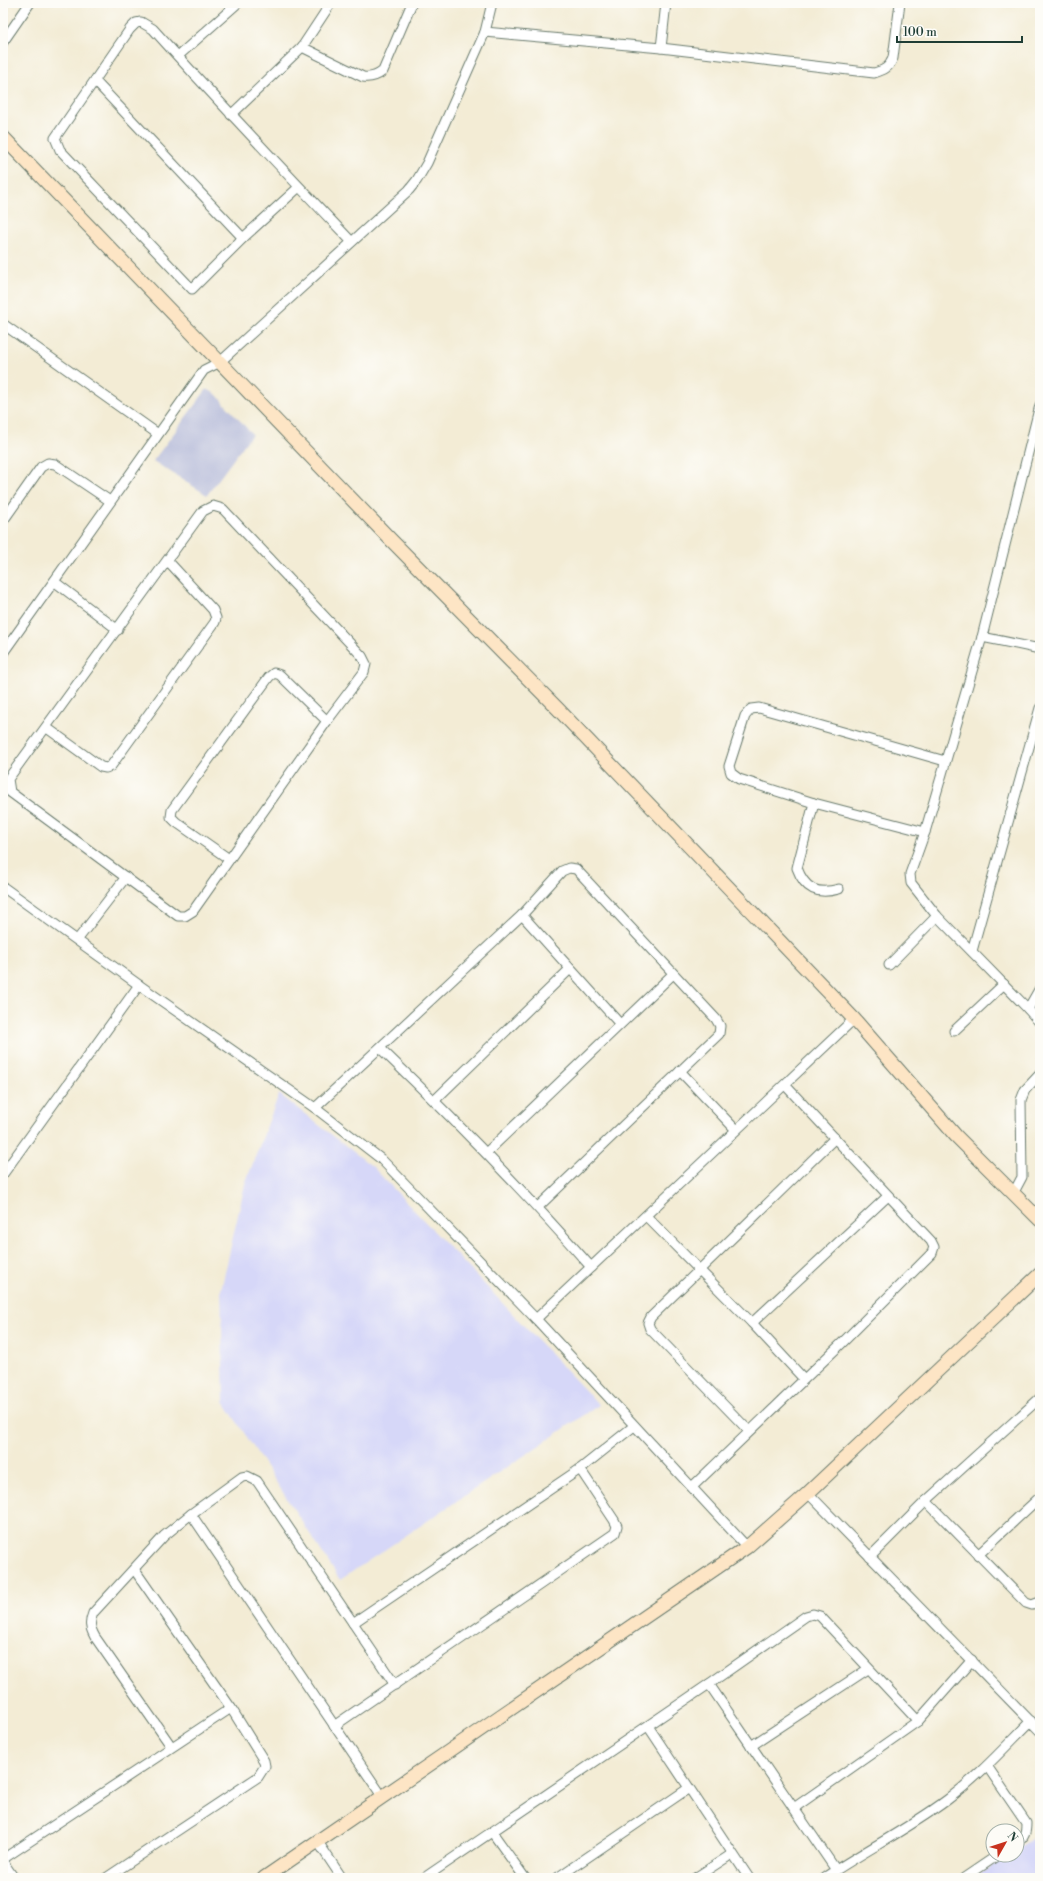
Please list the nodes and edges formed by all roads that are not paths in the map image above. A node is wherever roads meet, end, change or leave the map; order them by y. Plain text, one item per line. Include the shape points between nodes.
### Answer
1 (30, 3) edge
2 (238, 3) edge
3 (332, 3) edge
4 (412, 3) edge
5 (492, 3) edge
6 (666, 3) edge
7 (900, 3) edge
8 (485, 32) junction
9 (3, 42) edge
10 (302, 47) junction
11 (661, 48) junction
12 (178, 56) junction
13 (95, 81) junction
14 (231, 115) junction
15 (3, 137) edge
16 (299, 187) junction
17 (243, 238) junction
18 (351, 241) junction
19 (3, 324) edge
20 (220, 362) junction
21 (1040, 405) edge
22 (158, 434) junction
23 (110, 501) junction
24 (3, 520) edge
25 (168, 561) junction
26 (55, 582) junction
27 (118, 630) junction
28 (982, 637) junction
29 (1040, 649) edge
30 (3, 653) edge
31 (1040, 708) edge
32 (328, 721) junction
33 (47, 728) junction
34 (945, 761) junction
35 (814, 803) junction
36 (925, 832) junction
37 (229, 859) junction
38 (126, 877) junction
39 (3, 887) edge
40 (839, 889) dead end
41 (522, 915) junction
42 (938, 916) junction
43 (78, 939) junction
44 (972, 951) junction
45 (889, 965) dead end
46 (570, 969) junction
47 (673, 974) junction
48 (1004, 984) junction
49 (139, 985) junction
50 (1040, 988) edge
51 (1028, 1009) junction
52 (854, 1019) junction
53 (1040, 1023) edge
54 (620, 1024) junction
55 (954, 1031) dead end
56 (380, 1048) junction
57 (680, 1071) junction
58 (1040, 1074) edge
59 (785, 1085) junction
60 (435, 1100) junction
61 (316, 1108) junction
62 (736, 1130) junction
63 (835, 1138) junction
64 (486, 1153) junction
65 (3, 1174) edge
66 (1013, 1194) junction
67 (888, 1196) junction
68 (538, 1207) junction
69 (646, 1216) junction
70 (1040, 1220) edge
71 (591, 1267) junction
72 (698, 1270) junction
73 (1040, 1274) edge
74 (536, 1319) junction
75 (752, 1323) junction
76 (804, 1379) junction
77 (1040, 1398) edge
78 (634, 1426) junction
79 (749, 1431) junction
80 (580, 1469) junction
81 (692, 1487) junction
82 (808, 1493) junction
83 (1040, 1497) edge
84 (926, 1502) junction
85 (191, 1514) junction
86 (748, 1547) junction
87 (978, 1555) junction
88 (870, 1557) junction
89 (134, 1568) junction
90 (1040, 1602) edge
91 (354, 1623) junction
92 (972, 1660) junction
93 (868, 1669) junction
94 (709, 1684) junction
95 (395, 1685) junction
96 (231, 1708) junction
97 (918, 1721) junction
98 (1031, 1721) junction
99 (334, 1726) junction
100 (648, 1726) junction
101 (1040, 1731) edge
102 (171, 1746) junction
103 (751, 1746) junction
104 (987, 1766) junction
105 (689, 1788) junction
106 (382, 1796) junction
107 (794, 1808) junction
108 (492, 1832) junction
109 (1025, 1834) edge
110 (318, 1842) junction
111 (732, 1854) junction
112 (3, 1860) edge
113 (986, 1863) edge
114 (836, 1870) junction
115 (436, 1874) edge
116 (14, 1878) edge
117 (106, 1878) edge
118 (264, 1878) edge
119 (342, 1878) edge
120 (424, 1878) edge
121 (525, 1878) edge
122 (557, 1878) edge
123 (695, 1878) edge
124 (749, 1878) edge
125 (824, 1878) edge
126 (964, 1878) edge

1 - 9 street
2 - 12 street
3 - 10 street
4 - 10 street via 383,71 373,77 363,76
5 - 8 street
6 - 11 street
7 - 11 street via 891,65 874,73
8 - 11 street
8 - 18 street via 417,180
10 - 14 street
12 - 13 street via 147,24 136,23
12 - 14 street
13 - 17 street
13 - 17 street via 56,135 56,142 60,150 114,209 192,289
14 - 16 street
15 - 20 street
16 - 17 street
16 - 18 street
18 - 20 street
19 - 22 street
20 - 22 street via 204,370
20 - 52 street via 558,709
21 - 28 street
22 - 23 street
23 - 24 street via 55,464 48,463 41,467
23 - 26 street
25 - 27 street
25 - 32 street via 207,508 213,506 223,509 362,656 366,664 364,672
25 - 33 street via 214,610 216,618 120,754 111,766 101,767
26 - 27 street
26 - 30 street
27 - 33 street
28 - 29 street
28 - 34 street
31 - 44 street
32 - 37 street
32 - 37 street via 280,675 274,674 269,677 172,810 171,816 176,822
33 - 38 street via 8,779 10,792
34 - 35 street via 760,708 751,710 745,716 729,766 731,773 739,779
34 - 36 street
35 - 36 street
35 - 40 street via 797,868 800,877 816,892
36 - 42 street via 910,874 911,883
37 - 38 street via 193,911 185,916 178,916
38 - 43 street
39 - 43 street
41 - 46 street
41 - 47 street via 562,871 576,869
41 - 56 street
42 - 44 street
42 - 45 street
43 - 49 street
44 - 48 street
46 - 54 street
46 - 60 street
47 - 54 street
47 - 57 street via 720,1026 719,1034
48 - 51 street
48 - 55 street
49 - 61 street
49 - 65 street
50 - 51 street
51 - 53 street
52 - 59 street
52 - 66 street via 956,1136
54 - 64 street
56 - 60 street
56 - 61 street
57 - 62 street
57 - 68 street
58 - 66 street via 1025,1090 1021,1100 1022,1177
59 - 62 street
59 - 63 street
60 - 64 street
61 - 74 street via 381,1159
62 - 69 street
63 - 67 street
63 - 72 street
64 - 68 street
66 - 70 street
67 - 75 street
67 - 76 street via 931,1241 934,1247 932,1253
68 - 71 street
69 - 71 street
69 - 72 street
71 - 74 street
72 - 75 street
72 - 79 street via 648,1323 650,1329
73 - 82 street
74 - 78 street
75 - 76 street
76 - 79 street
77 - 84 street
78 - 80 street
78 - 81 street
79 - 81 street
80 - 91 street
80 - 95 street via 614,1520 617,1526 615,1533
81 - 86 street
82 - 86 street
82 - 88 street
83 - 87 street
84 - 87 street
84 - 88 street
85 - 89 street via 164,1536
85 - 91 street via 242,1477 251,1477 257,1481
85 - 99 street
86 - 106 street
87 - 90 street via 1026,1603 1032,1605
88 - 92 street
89 - 96 street
89 - 102 street via 93,1613 89,1622 90,1628
91 - 95 street
92 - 97 street
92 - 98 street
93 - 94 street via 820,1616 813,1614 806,1616
93 - 97 street
93 - 103 street
94 - 100 street
94 - 103 street
95 - 99 street
96 - 102 street
96 - 117 street via 264,1761 263,1771 258,1777
97 - 107 street
98 - 101 street
98 - 104 street
99 - 106 street
100 - 105 street
100 - 108 street
102 - 112 street
103 - 107 street
104 - 109 street via 1026,1822
104 - 114 street via 932,1811
105 - 111 street
105 - 122 street
106 - 110 street
107 - 114 street
108 - 115 street
108 - 121 street
110 - 118 street
110 - 119 street
111 - 123 street
111 - 124 street
112 - 116 street
113 - 126 street
114 - 125 street
115 - 120 street

